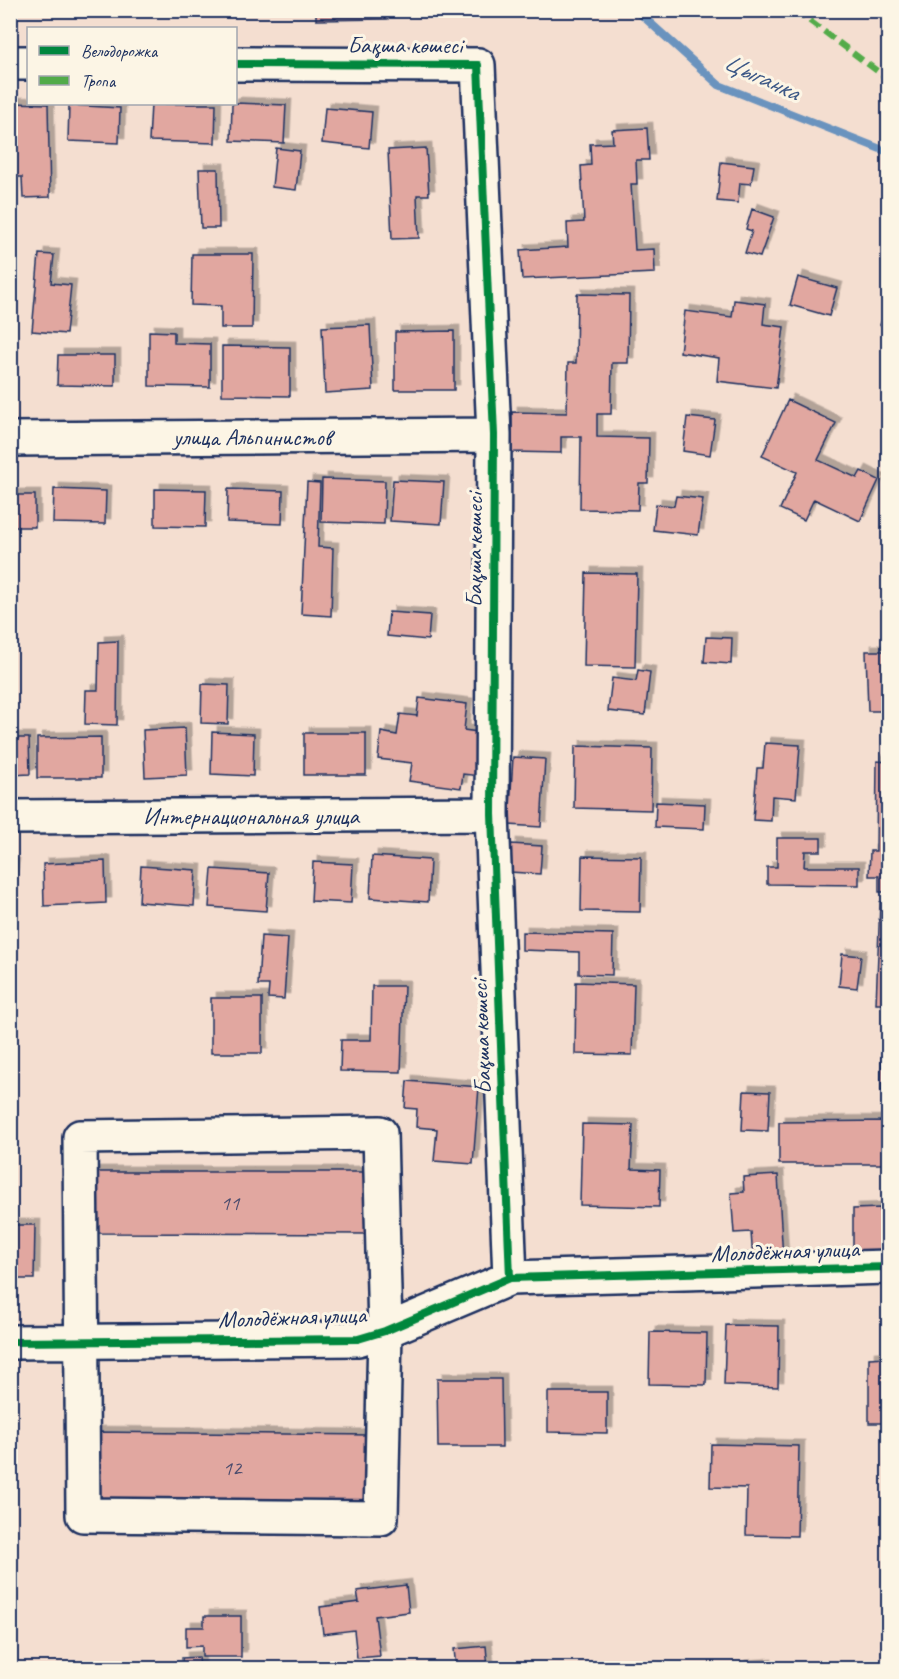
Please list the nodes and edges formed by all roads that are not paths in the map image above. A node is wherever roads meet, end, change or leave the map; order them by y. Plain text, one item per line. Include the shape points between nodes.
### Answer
1 (10, 63) edge
2 (27, 63) edge
3 (237, 64) edge
4 (494, 435) junction
5 (10, 439) edge
6 (492, 814) junction
7 (10, 817) edge
8 (888, 1267) edge
9 (510, 1278) junction
10 (385, 1332) junction
11 (10, 1341) edge
12 (82, 1341) junction

1 - 2 street
3 - 4 street, Бақша көшесі via 478,65
4 - 5 street, улица Альпинистов
4 - 6 street, Бақша көшесі
6 - 7 street, Интернациональная улица
6 - 9 street, Бақша көшесі
8 - 9 street, Молодёжная улица
9 - 10 street, Молодёжная улица
10 - 12 street, Молодёжная улица via 358,1339
10 - 12 street via 381,1518 83,1515
10 - 12 street via 380,1134 80,1137
11 - 12 street, Молодёжная улица

